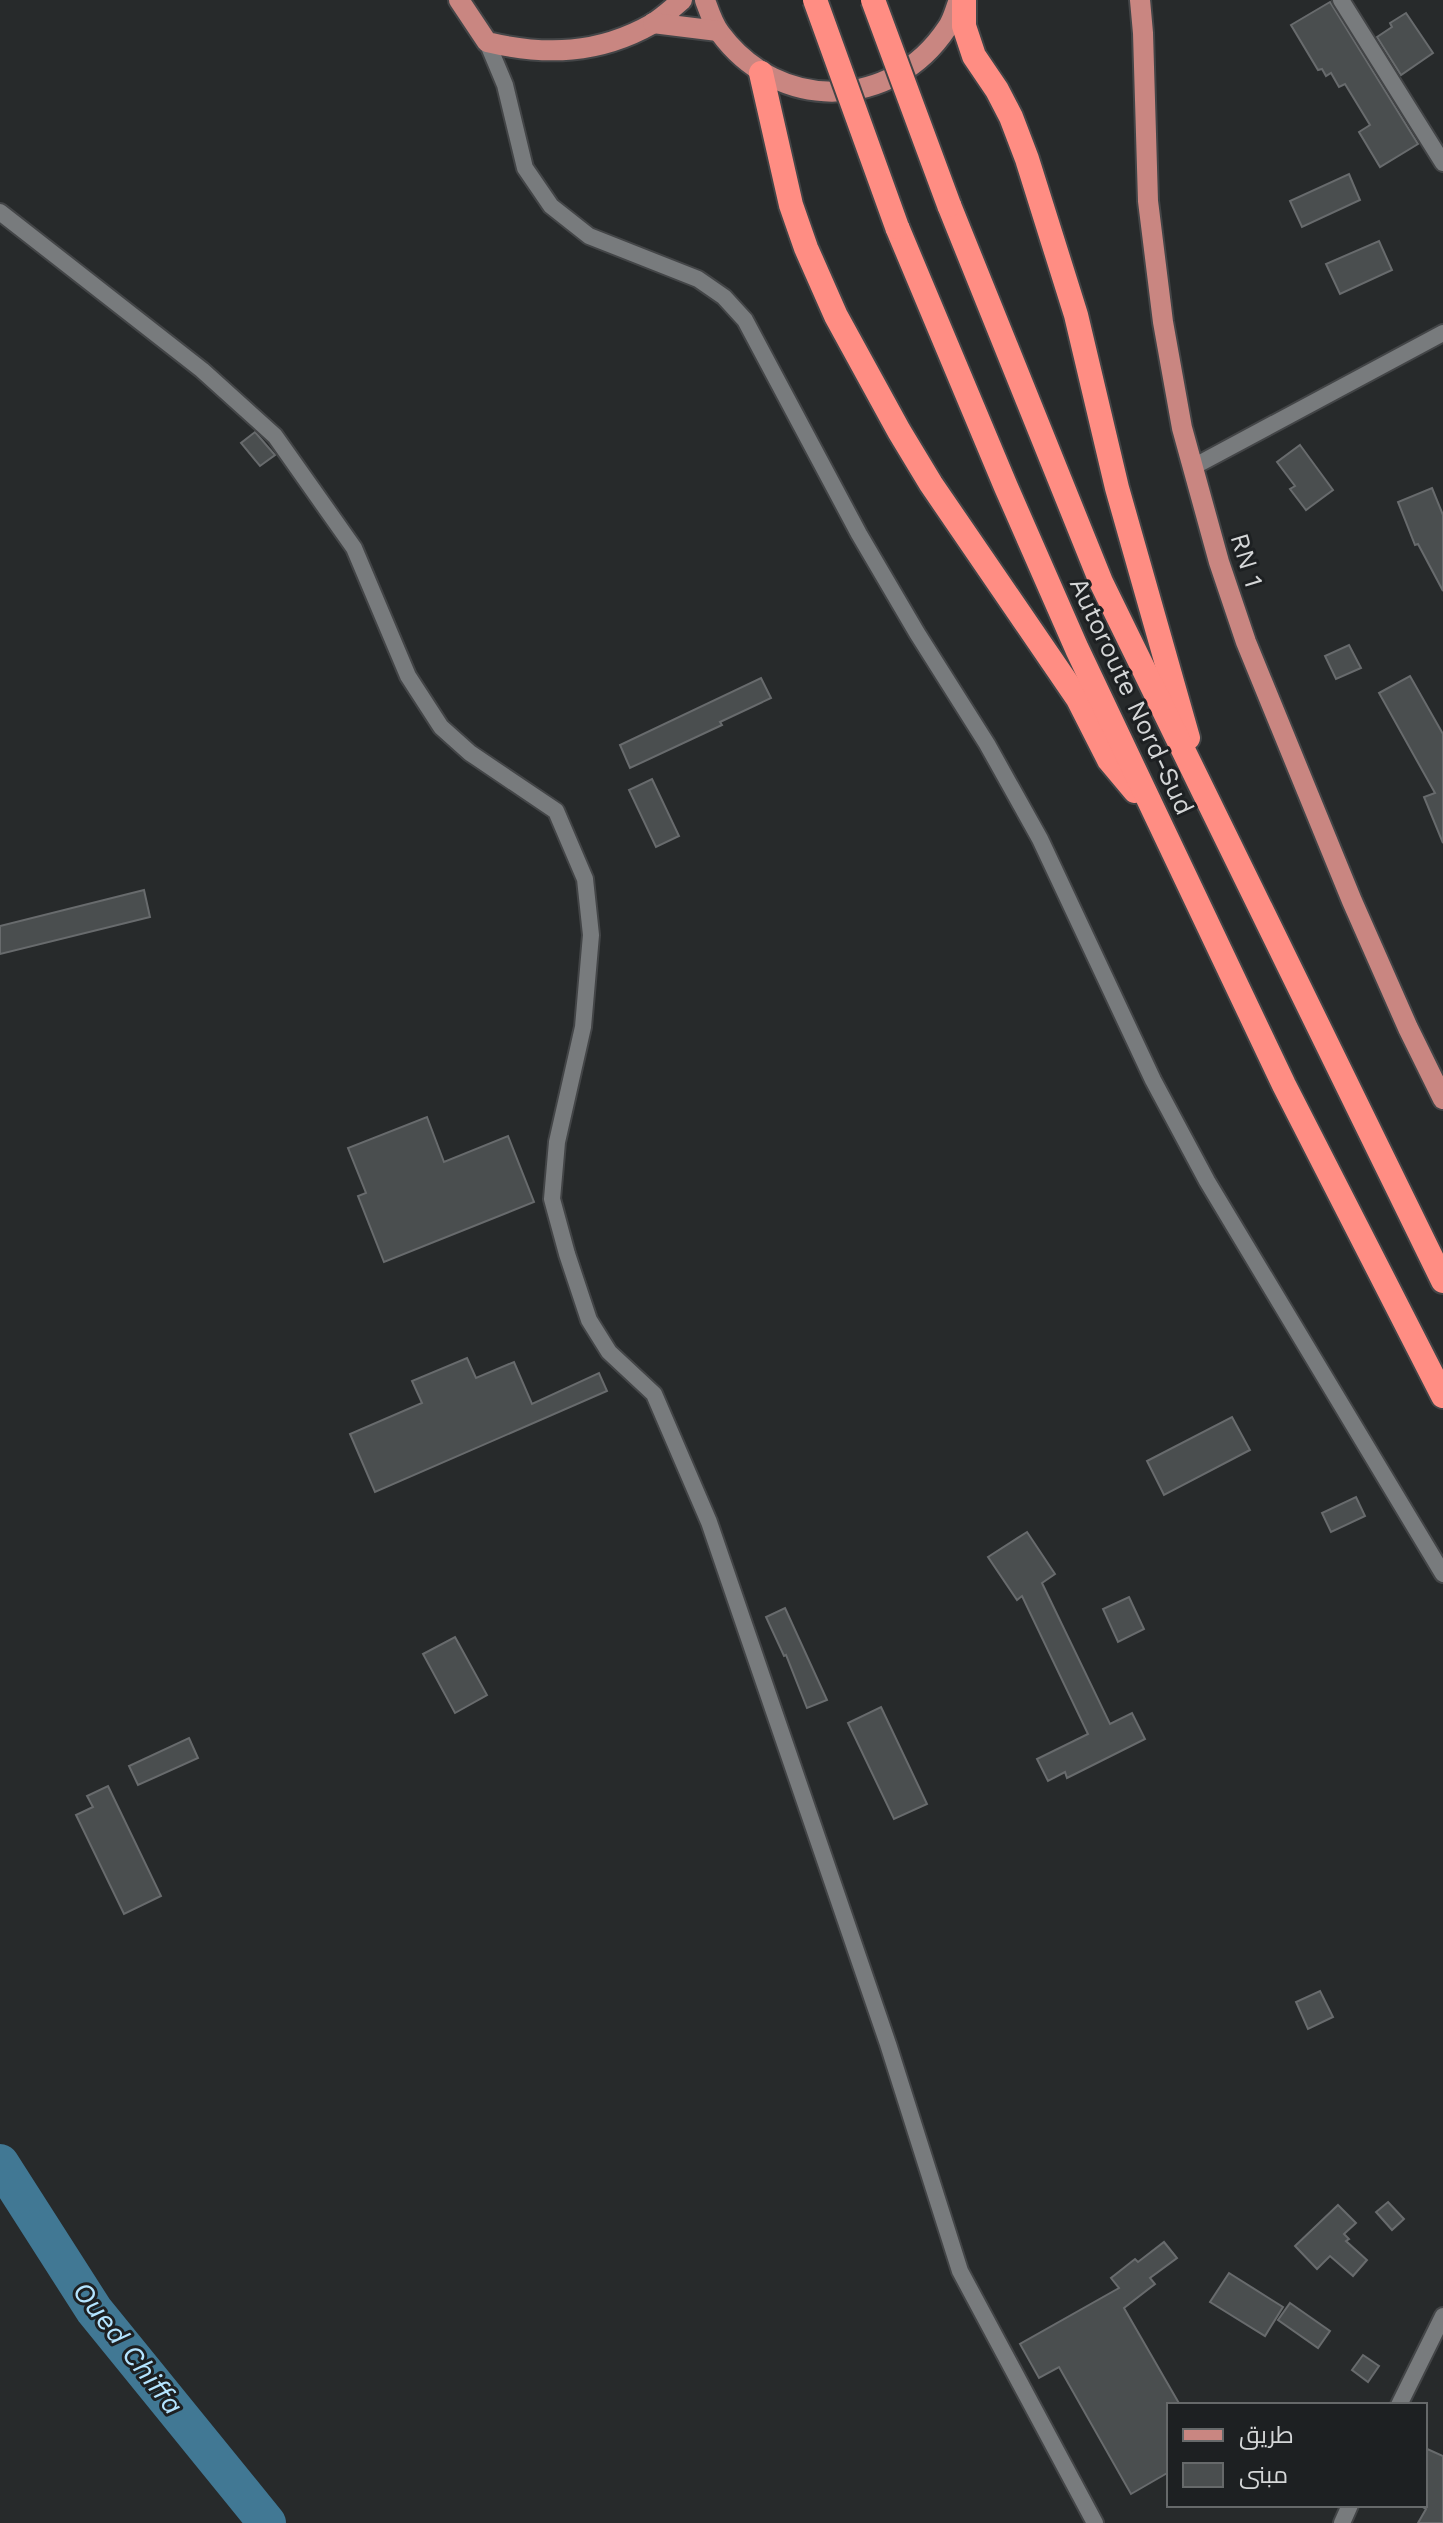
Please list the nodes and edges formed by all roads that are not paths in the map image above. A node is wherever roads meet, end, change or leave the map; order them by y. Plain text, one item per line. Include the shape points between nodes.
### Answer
1 (459, 0) edge
2 (682, 0) edge
3 (705, 0) edge
4 (815, 0) edge
5 (873, 0) edge
6 (961, 0) edge
7 (1140, 0) edge
8 (1341, 0) edge
9 (653, 23) junction
10 (718, 31) junction
11 (487, 42) junction
12 (761, 73) junction
13 (1443, 163) edge
14 (0, 212) edge
15 (1443, 333) edge
16 (1193, 467) junction
17 (1202, 791) junction
18 (1159, 819) junction
19 (1443, 1099) edge
20 (1443, 1281) edge
21 (1443, 1396) edge
22 (1443, 1574) edge
23 (1443, 2316) edge
24 (1400, 2403) edge
25 (1095, 2523) edge

1 - 11 main road
2 - 9 main road
3 - 10 main road
4 - 18 highway, Autoroute Nord-Sud, bridge via 897,227 1071,635
5 - 17 highway, Autoroute Nord-Sud, bridge via 949,205 1101,582
6 - 12 main road via 949,27 921,60 885,82 843,93 800,90
6 - 17 highway via 974,56 1011,117 1027,159 1076,315 1117,488
7 - 16 main road, RN 1 via 1148,201 1163,322
8 - 13 street
9 - 10 main road
9 - 11 main road via 604,45 562,52
10 - 12 main road
11 - 22 street via 505,85 525,168 551,206 589,236 698,279 745,320 859,534 1040,839 1153,1080 1207,1181
12 - 18 highway via 791,205 849,341 931,484 1078,699 1109,760
14 - 25 street via 202,370 275,436 354,548 408,676 441,727 556,811 585,879 591,935 583,1027 557,1142 552,1199 567,1254 589,1320 609,1352 654,1394 709,1522 960,2271
15 - 16 street
16 - 19 main road, RN 1 via 1246,642 1352,901
17 - 20 highway, Autoroute Nord-Sud
18 - 21 highway, Autoroute Nord-Sud via 1284,1085
23 - 24 street

